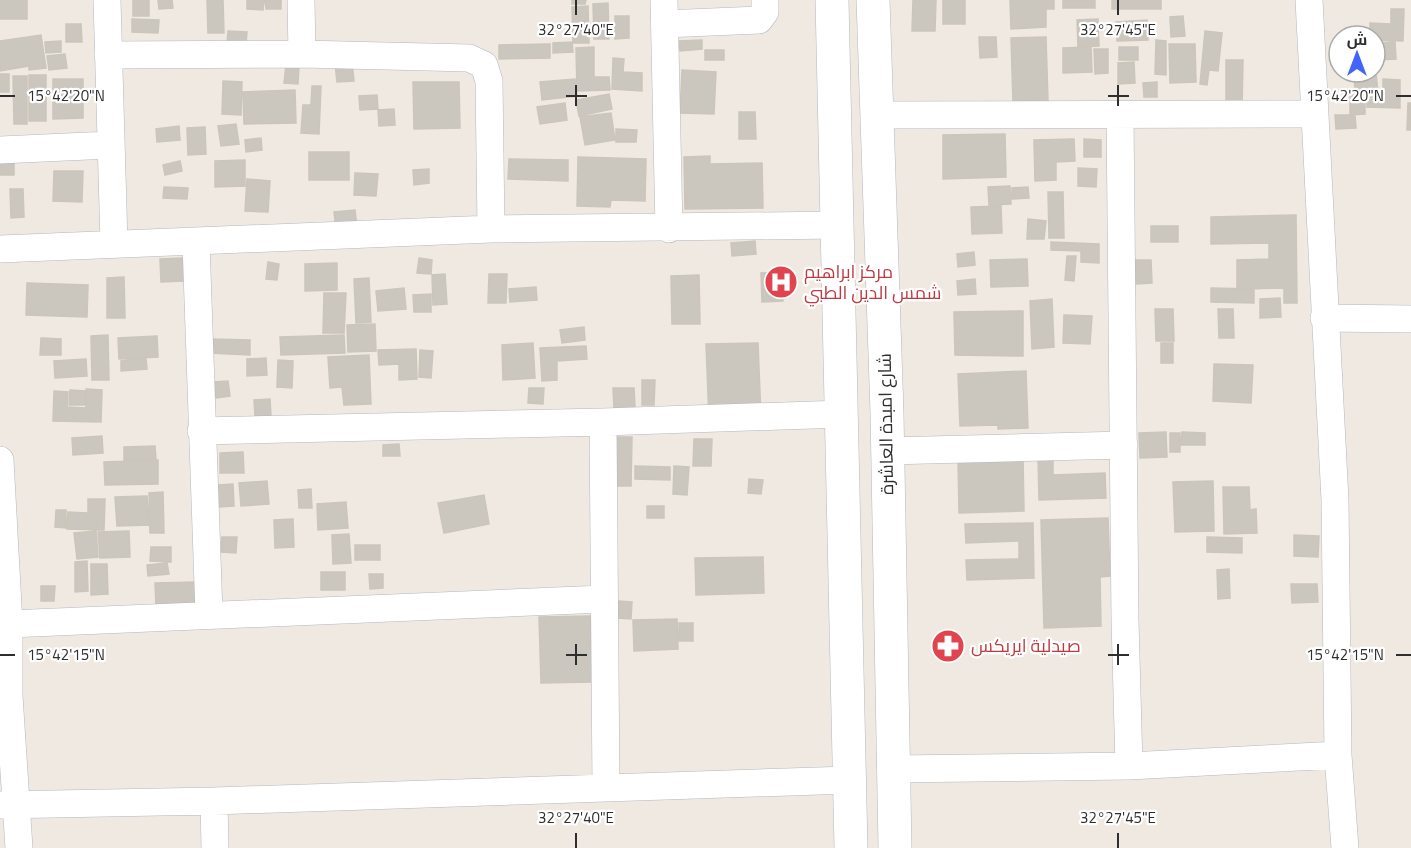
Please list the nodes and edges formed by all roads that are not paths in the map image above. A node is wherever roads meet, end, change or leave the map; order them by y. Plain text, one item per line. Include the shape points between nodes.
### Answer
1 (107, 0) edge
2 (301, 0) edge
3 (765, 0) edge
4 (832, 0) edge
5 (873, 0) edge
6 (1309, 0) edge
7 (664, 12) edge
8 (302, 54) junction
9 (108, 55) junction
10 (1313, 114) junction
11 (876, 115) junction
12 (1120, 115) junction
13 (110, 145) junction
14 (0, 150) edge
15 (838, 225) junction
16 (491, 229) junction
17 (669, 229) junction
18 (114, 243) junction
19 (196, 243) junction
20 (0, 249) edge
21 (1324, 318) junction
22 (1411, 319) edge
23 (842, 414) junction
24 (603, 422) junction
25 (201, 431) junction
26 (1124, 445) junction
27 (887, 451) junction
28 (0, 460) edge
29 (603, 598) junction
30 (209, 614) junction
31 (9, 624) junction
32 (4, 697) edge
33 (1338, 755) junction
34 (1129, 766) junction
35 (893, 769) junction
36 (849, 780) junction
37 (606, 787) junction
38 (214, 801) junction
39 (9, 805) edge
40 (19, 848) edge
41 (215, 848) edge
42 (851, 848) edge
43 (895, 848) edge
44 (1345, 848) edge

1 - 9 street
2 - 8 street
3 - 7 street via 765,12 759,20
4 - 15 main road
5 - 11 main road, شارع امبدة العاشرة
6 - 10 street
7 - 17 street
8 - 9 street
8 - 16 street via 469,58 484,65 489,81
9 - 13 street
10 - 12 street
10 - 21 street
11 - 12 street
11 - 27 main road, شارع امبدة العاشرة
12 - 26 street
13 - 14 street
13 - 18 street
15 - 17 street
15 - 23 main road
16 - 17 street
16 - 19 street
18 - 19 street
18 - 20 street
19 - 25 street
21 - 22 street
21 - 33 street via 1335,500
23 - 24 street
23 - 36 main road
24 - 25 street
24 - 29 street
25 - 30 street
26 - 27 street
26 - 34 street
27 - 35 main road, شارع امبدة العاشرة
28 - 31 street
29 - 30 street
29 - 37 street
30 - 31 street
31 - 32 street
32 - 39 street
33 - 34 street
33 - 44 street
34 - 35 street
35 - 43 main road, شارع امبدة العاشرة
36 - 37 street
36 - 42 main road
37 - 38 street
38 - 39 street
38 - 41 street
39 - 40 street

